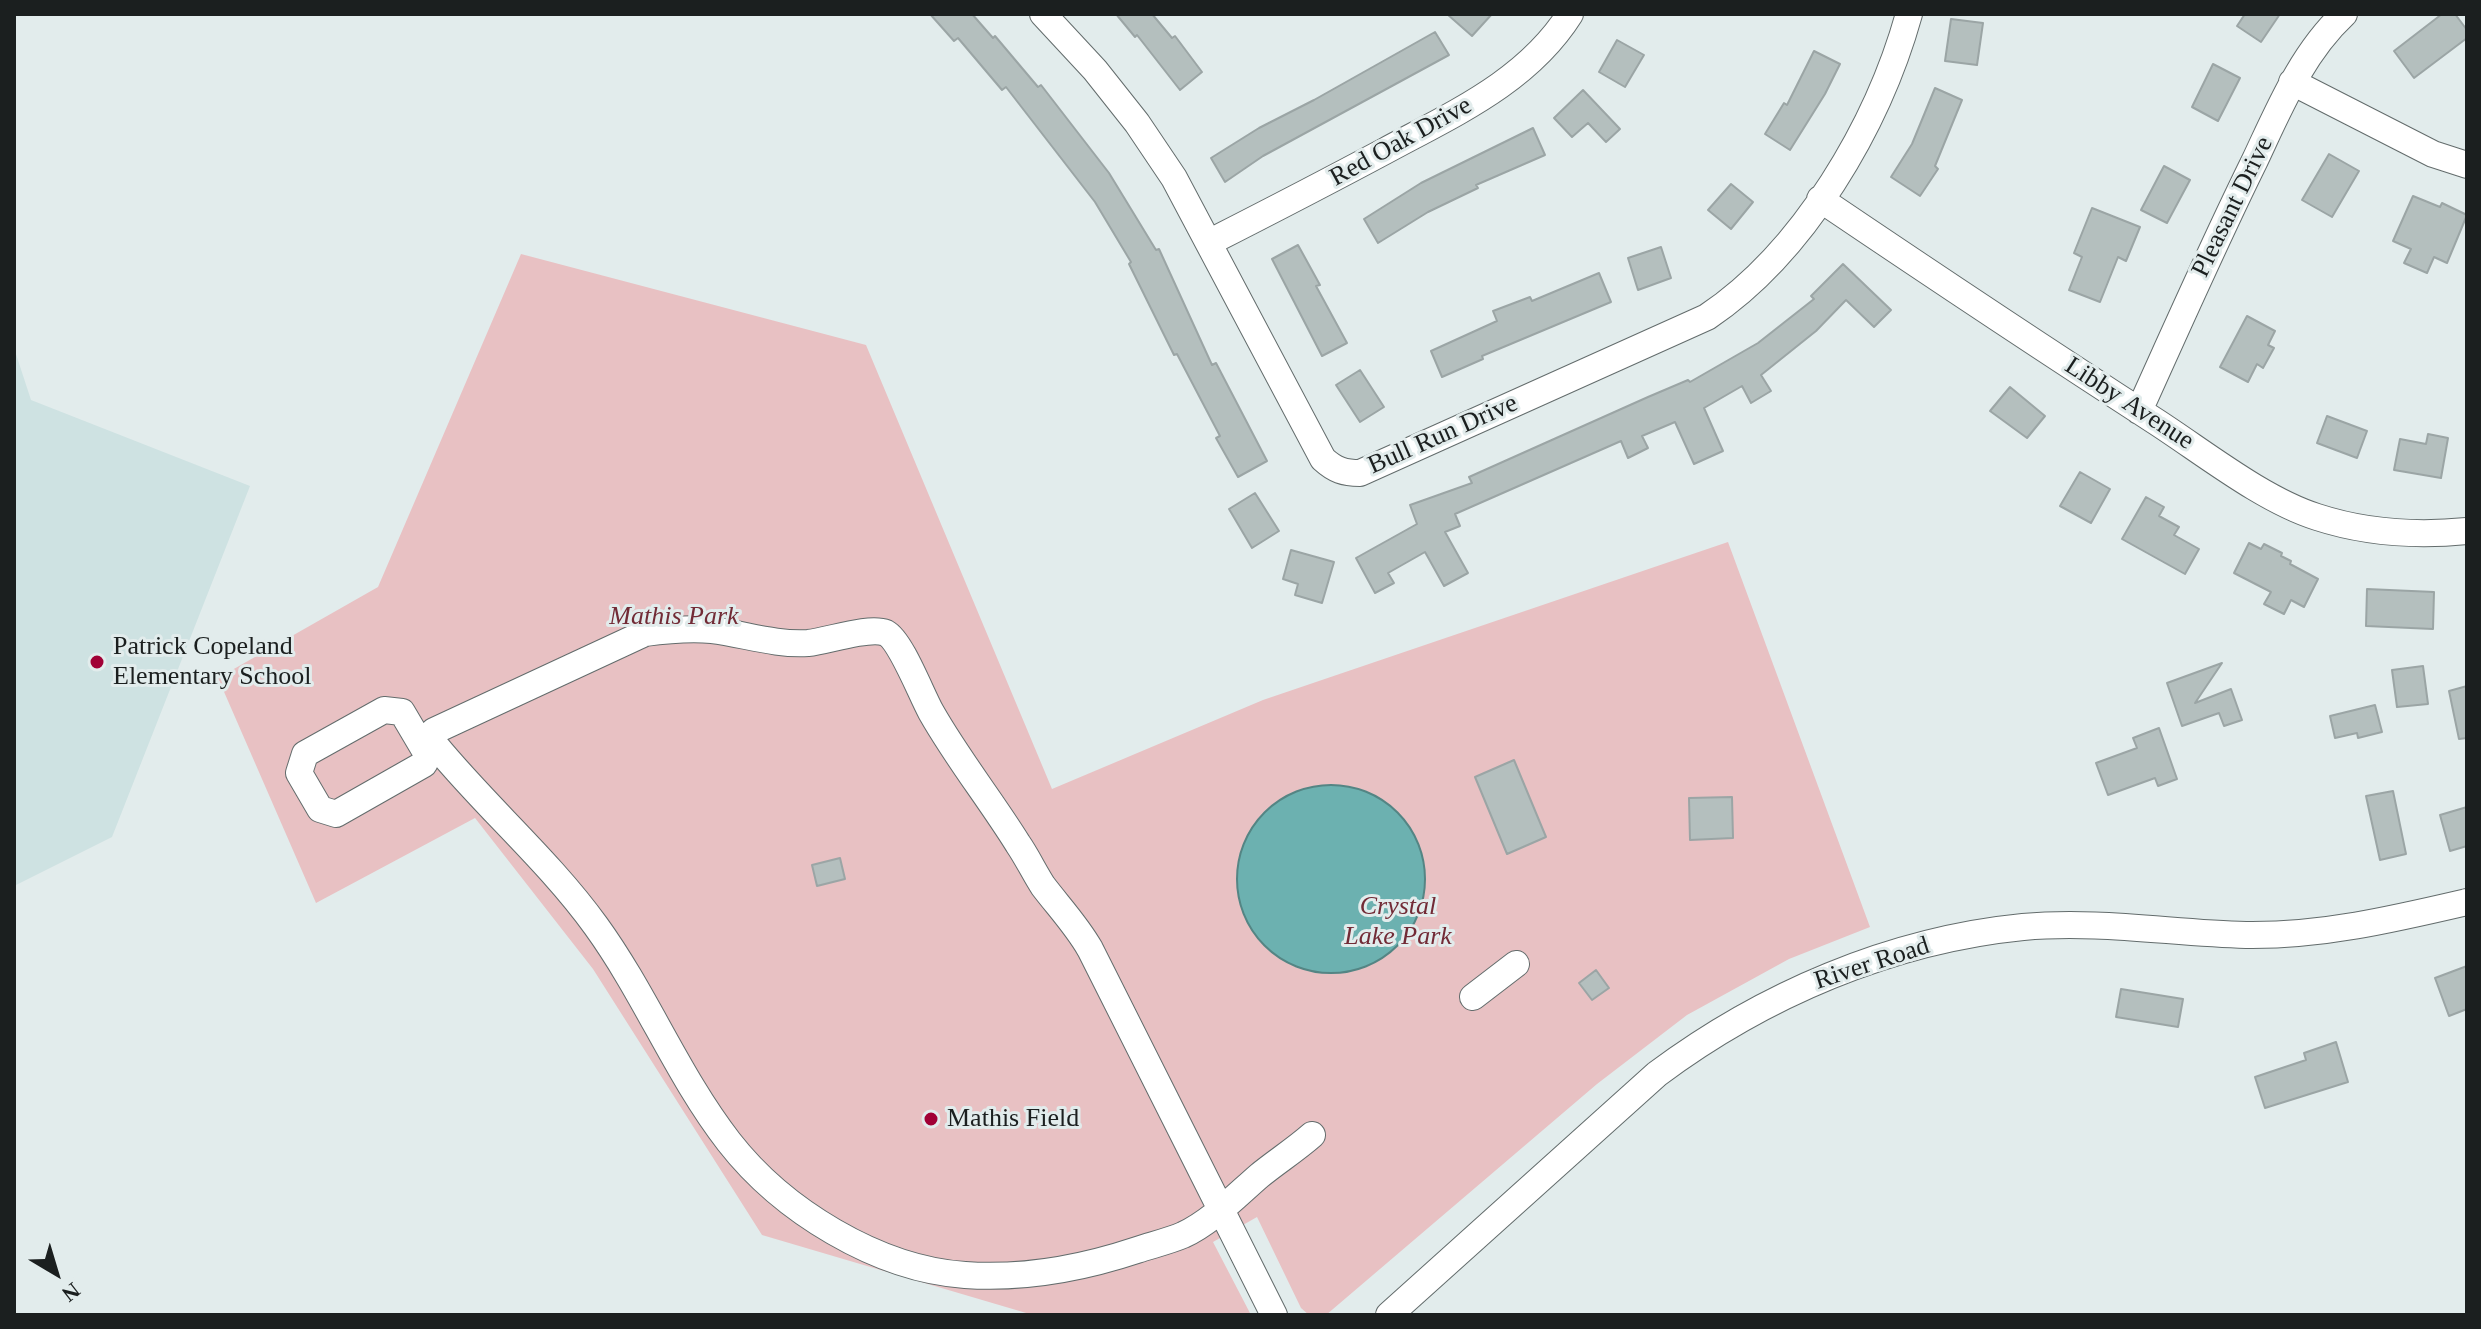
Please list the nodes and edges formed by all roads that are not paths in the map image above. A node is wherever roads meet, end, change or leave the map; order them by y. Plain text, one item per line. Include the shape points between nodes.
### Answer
1 (1043, 14) edge
2 (1570, 14) edge
3 (1909, 14) edge
4 (2344, 14) edge
5 (2292, 82) junction
6 (2467, 165) edge
7 (1820, 199) junction
8 (1210, 242) junction
9 (2139, 411) junction
10 (2467, 531) edge
11 (428, 742) junction
12 (2467, 902) edge
13 (1516, 964) dead end
14 (1473, 997) dead end
15 (1312, 1135) dead end
16 (1221, 1209) junction
17 (1274, 1315) edge
18 (1389, 1315) edge

1 - 8 street, Bull Run Drive via 1137,123
2 - 8 street, Red Oak Drive via 1538,55 1503,85
3 - 7 street, Bull Run Drive via 1882,92
4 - 5 street, Pleasant Drive
5 - 6 street via 2433,154
5 - 9 street, Pleasant Drive
7 - 8 street, Bull Run Drive via 1763,273 1707,317 1360,473 1333,469 1323,459
7 - 9 street, Libby Avenue
9 - 10 street, Libby Avenue via 2262,490 2316,517 2399,534
11 - 11 street via 402,712 384,710 305,754 299,773 320,809 336,814 424,764
11 - 16 street via 568,889 596,926 729,1142 763,1181 839,1235 932,1270 1000,1276 1111,1259 1185,1234
11 - 16 street via 440,726 645,633 711,630 805,643 884,632 894,639 958,758 1090,949
12 - 18 street, River Road via 2368,924 2294,933 2023,927 1928,944 1842,972 1762,1007 1668,1066
13 - 14 street
15 - 16 street
16 - 17 street

